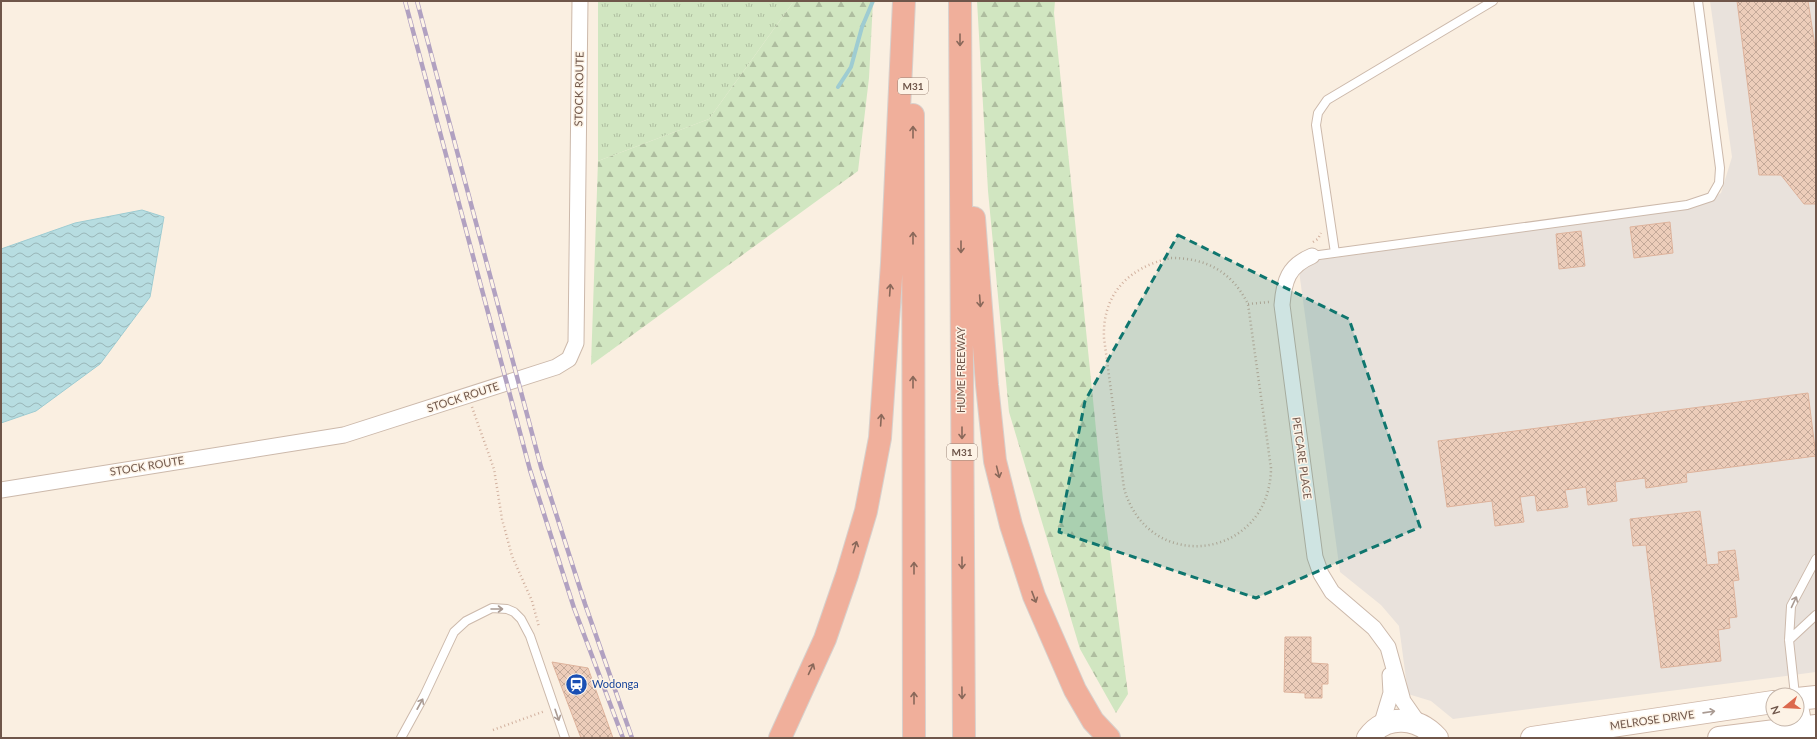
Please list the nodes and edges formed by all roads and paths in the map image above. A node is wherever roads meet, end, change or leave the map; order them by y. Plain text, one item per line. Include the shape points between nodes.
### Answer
1 (580, 1) edge
2 (904, 1) edge
3 (913, 1) edge
4 (960, 1) edge
5 (1493, 1) edge
6 (1698, 1) edge
7 (961, 166) junction
8 (1321, 232) dead end
9 (1309, 250) junction
10 (1335, 253) junction
11 (1270, 296) dead end
12 (1248, 304) junction
13 (469, 396) junction
14 (1, 490) edge
15 (1816, 559) edge
16 (1816, 615) edge
17 (539, 629) dead end
18 (1789, 640) junction
19 (1388, 647) junction
20 (1794, 687) edge
21 (1075, 690) junction
22 (1816, 697) edge
23 (1805, 698) edge
24 (1765, 703) edge
25 (794, 705) junction
26 (554, 707) junction
27 (1419, 724) junction
28 (493, 730) dead end
29 (1806, 730) edge
30 (1374, 732) edge
31 (401, 738) edge
32 (565, 738) edge
33 (774, 738) edge
34 (780, 738) edge
35 (914, 738) edge
36 (964, 738) edge
37 (1090, 738) edge
38 (1109, 738) edge
39 (1437, 738) edge
40 (1532, 738) edge
41 (1719, 738) edge

1 - 13 street, STOCK ROUTE via 576,343 569,359 556,367
25 -> 2 highway via 825,639 847,575 866,511 880,438 892,263
35 -> 3 highway, M31
4 -> 7 highway, HUME FREEWAY / M31
5 - 10 lane via 1327,100 1318,113 1316,125
6 - 10 lane via 1720,168 1719,183 1712,197 1687,205
7 -> 21 highway via 974,207 995,461 1011,525 1034,596
7 -> 36 highway, HUME FREEWAY / M31
8 - 9 path
9 - 10 lane
9 - 19 street, PETCARE PLACE via 1291,269 1283,286 1282,305 1315,557 1321,574 1332,592 1374,628
11 - 12 path via 1269,302
12 - 12 path via 1238,285 1220,270 1203,262 1182,258 1160,260 1139,270 1121,284 1108,304 1104,338 1124,488 1130,505 1143,523 1170,542 1201,546 1223,542 1251,524 1261,511 1268,495 1271,468
13 - 14 street, STOCK ROUTE via 344,435
13 - 17 path via 494,469 502,519 512,556 532,601
18 -> 15 lane via 1791,606
16 - 18 lane
18 - 20 lane
19 - 27 street, PETCARE PLACE via 1404,701
19 - 30 street via 1391,693
21 - 37 highway
21 - 38 highway via 1093,721
22 - 23 main road
40 -> 24 main road, MELROSE DRIVE
25 - 33 highway
25 - 34 highway
26 - 28 path
31 -> 26 lane via 454,632 466,621 492,608 507,609 521,619 530,636
26 -> 32 lane
27 - 30 main road via 1400,720
27 - 39 main road
29 - 41 main road

